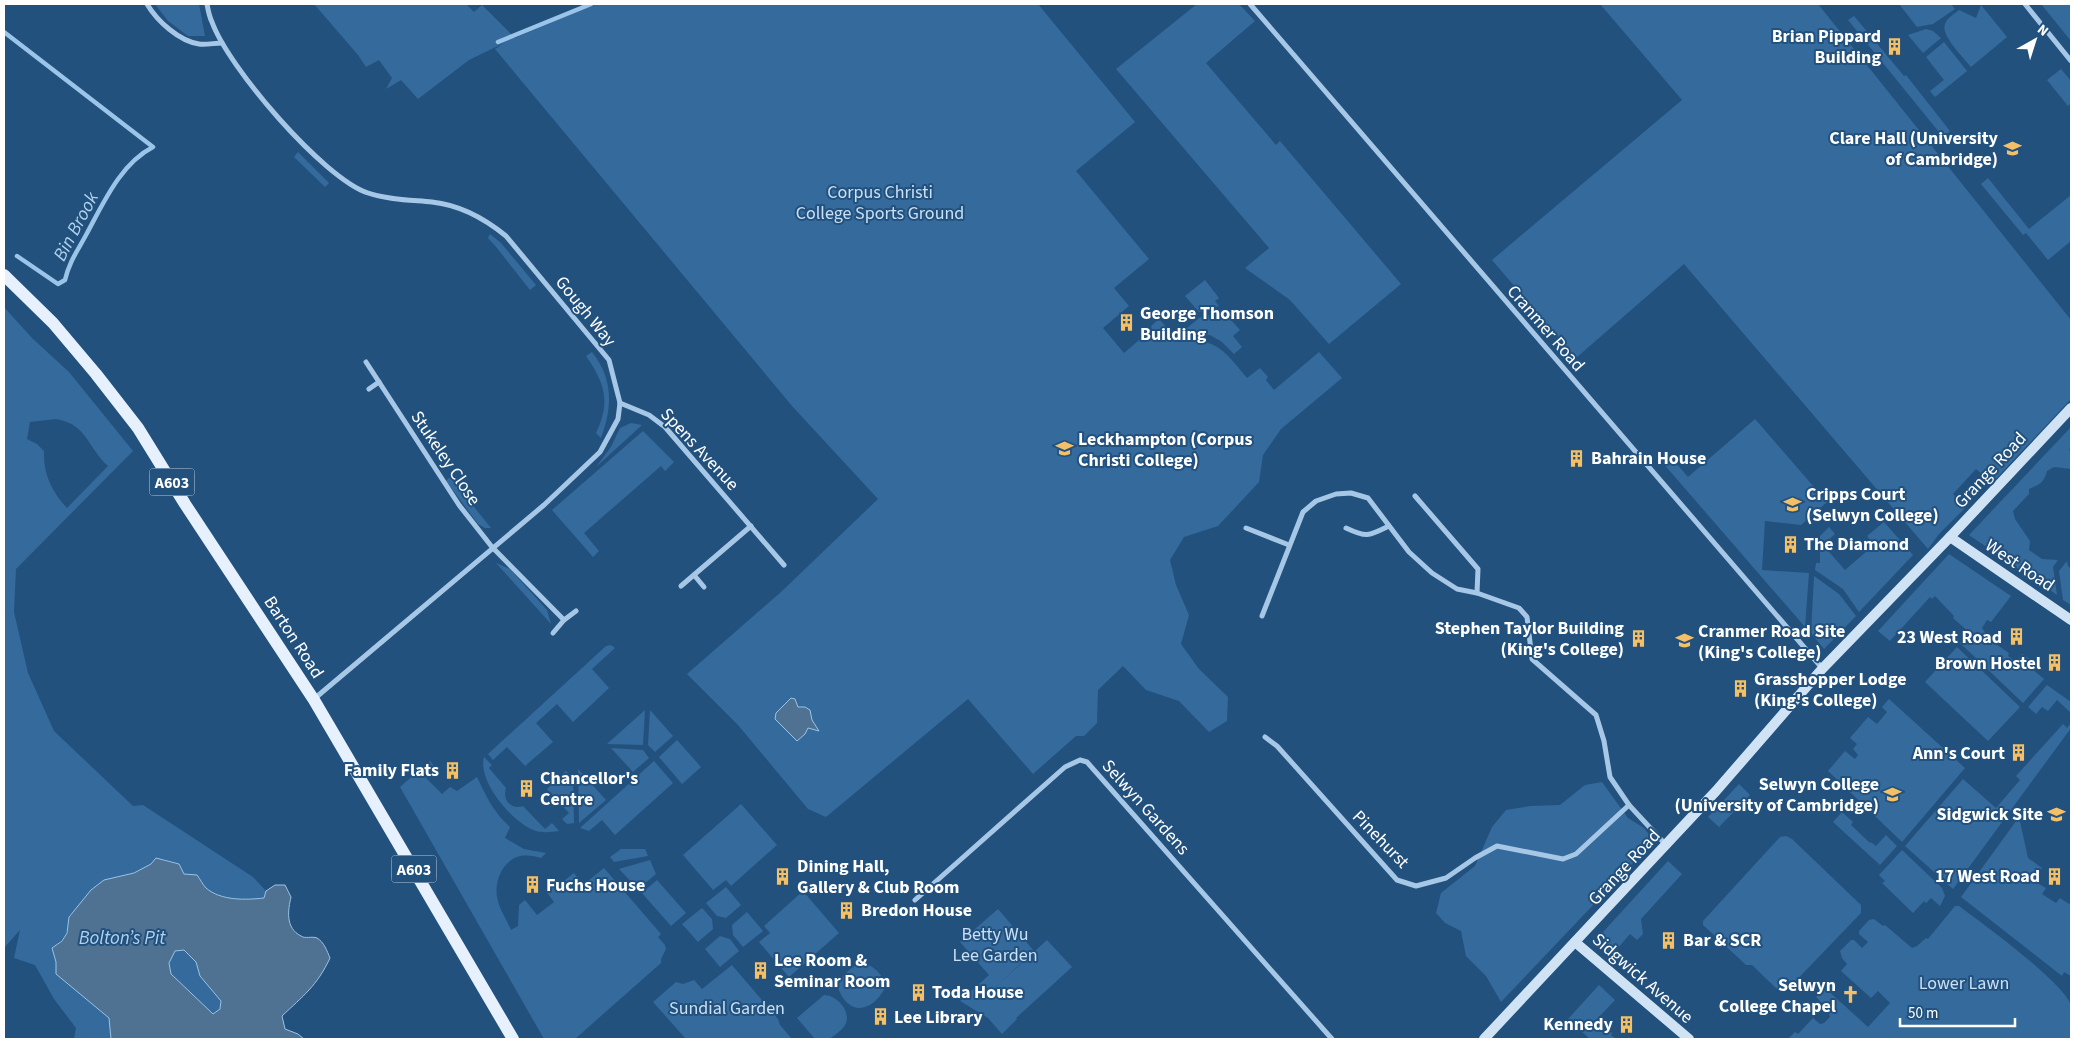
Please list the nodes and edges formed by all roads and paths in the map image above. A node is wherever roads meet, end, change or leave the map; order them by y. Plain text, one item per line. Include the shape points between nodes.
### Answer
1 (147, 4) edge
2 (207, 4) edge
3 (1250, 4) edge
4 (2025, 4) edge
5 (222, 43) junction
6 (2071, 61) edge
7 (6, 278) edge
8 (366, 362) dead end
9 (379, 382) junction
10 (369, 389) dead end
11 (620, 403) junction
12 (2071, 408) edge
13 (1415, 496) dead end
14 (751, 526) junction
15 (1390, 526) junction
16 (1246, 528) dead end
17 (1346, 528) dead end
18 (1950, 537) junction
19 (1289, 545) junction
20 (492, 547) junction
21 (784, 565) dead end
22 (694, 575) junction
23 (681, 586) dead end
24 (704, 586) dead end
25 (1478, 592) junction
26 (576, 611) dead end
27 (1262, 616) dead end
28 (564, 620) junction
29 (2071, 620) edge
30 (553, 633) dead end
31 (1822, 669) junction
32 (314, 700) junction
33 (1264, 737) dead end
34 (1629, 805) junction
35 (1666, 845) junction
36 (915, 900) dead end
37 (1575, 942) junction
38 (513, 1039) edge
39 (1332, 1039) edge
40 (1484, 1039) edge
41 (1689, 1039) edge

1 - 5 street via 185,40 200,44
2 - 5 street, Gough Way
3 - 31 street, Cranmer Road
4 - 6 street
5 - 11 street, Gough Way via 254,88 307,150 346,181 367,193 457,208 488,222 506,236 609,360
7 - 32 main road, Barton Road / A603 via 53,323 138,428
8 - 9 street, Stukeley Close
9 - 10 street
9 - 20 street, Stukeley Close via 459,506
11 - 14 street, Spens Avenue via 649,414 665,426
11 - 20 street, Gough Way via 618,419 600,452 544,505
12 - 18 street, Grange Road
13 - 25 street via 1478,569
14 - 21 street, Spens Avenue
14 - 22 street
15 - 17 street via 1362,536
15 - 19 street via 1368,498 1351,493 1336,494 1316,501 1303,512
15 - 25 street via 1409,552 1432,573 1457,589
16 - 19 street
18 - 29 street, West Road
18 - 31 street, Grange Road
19 - 27 street
20 - 28 street, Stukeley Close
20 - 32 street, Gough Way
22 - 23 street
22 - 24 street
25 - 34 street via 1519,608 1527,617 1532,659 1596,715 1610,777
26 - 28 street
28 - 30 street
31 - 35 street, Grange Road
32 - 38 main road, Barton Road / A603
33 - 34 street, Pinehurst via 1277,746 1397,880 1416,886 1446,878 1497,846 1563,859 1576,854
34 - 35 street
35 - 37 street, Grange Road
36 - 39 street, Selwyn Gardens via 1065,767 1080,760 1087,762
37 - 40 street, Grange Road
37 - 41 street, Sidgwick Avenue

